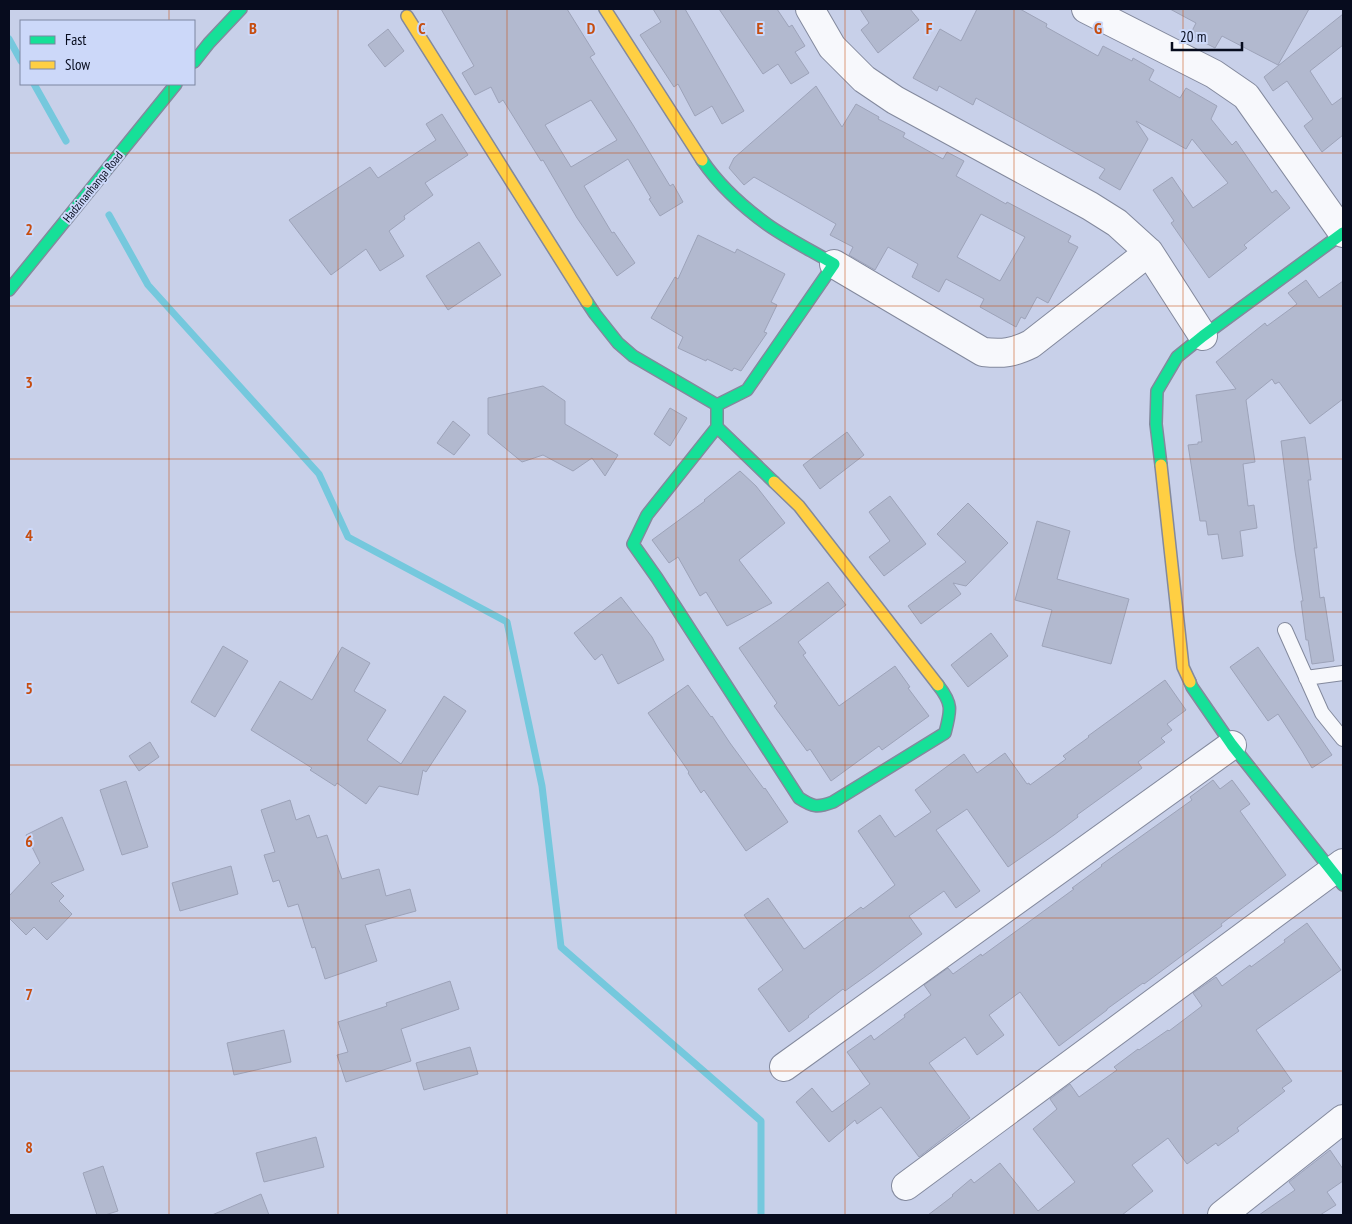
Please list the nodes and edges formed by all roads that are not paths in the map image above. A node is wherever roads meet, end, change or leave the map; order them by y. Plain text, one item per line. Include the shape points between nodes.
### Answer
1 (241, 9) edge
2 (605, 9) edge
3 (810, 9) edge
4 (1086, 9) edge
5 (408, 11) edge
6 (195, 61) edge
7 (175, 85) edge
8 (1343, 233) edge
9 (1149, 252) junction
10 (834, 264) junction
11 (9, 290) edge
12 (1203, 336) junction
13 (717, 404) junction
14 (717, 427) junction
15 (1285, 630) dead end
16 (1343, 673) edge
17 (1306, 678) junction
18 (1343, 739) edge
19 (1232, 745) junction
20 (1340, 873) edge
21 (784, 1067) dead end
22 (1343, 1119) edge
23 (906, 1186) dead end
24 (1222, 1215) edge

1 - 6 street
2 - 10 street via 707,167 734,197 768,225
3 - 9 street via 832,47 864,79 895,100 1090,206 1117,223
4 - 8 street via 1214,74 1246,96
5 - 13 street via 595,314 633,356
7 - 11 street, Hadzinanhanga Road
8 - 12 street
9 - 10 street via 1031,344 1017,351 998,354 983,352
9 - 12 street
10 - 13 street via 747,390
12 - 19 street via 1177,357 1157,391 1156,424 1183,667 1192,687
13 - 14 street
14 - 14 street via 799,506 948,698 950,715 945,733 820,807 799,798 633,544 647,515
15 - 17 lane
16 - 17 lane
17 - 18 lane via 1322,713
19 - 20 street
19 - 21 street
20 - 23 street
22 - 24 street

